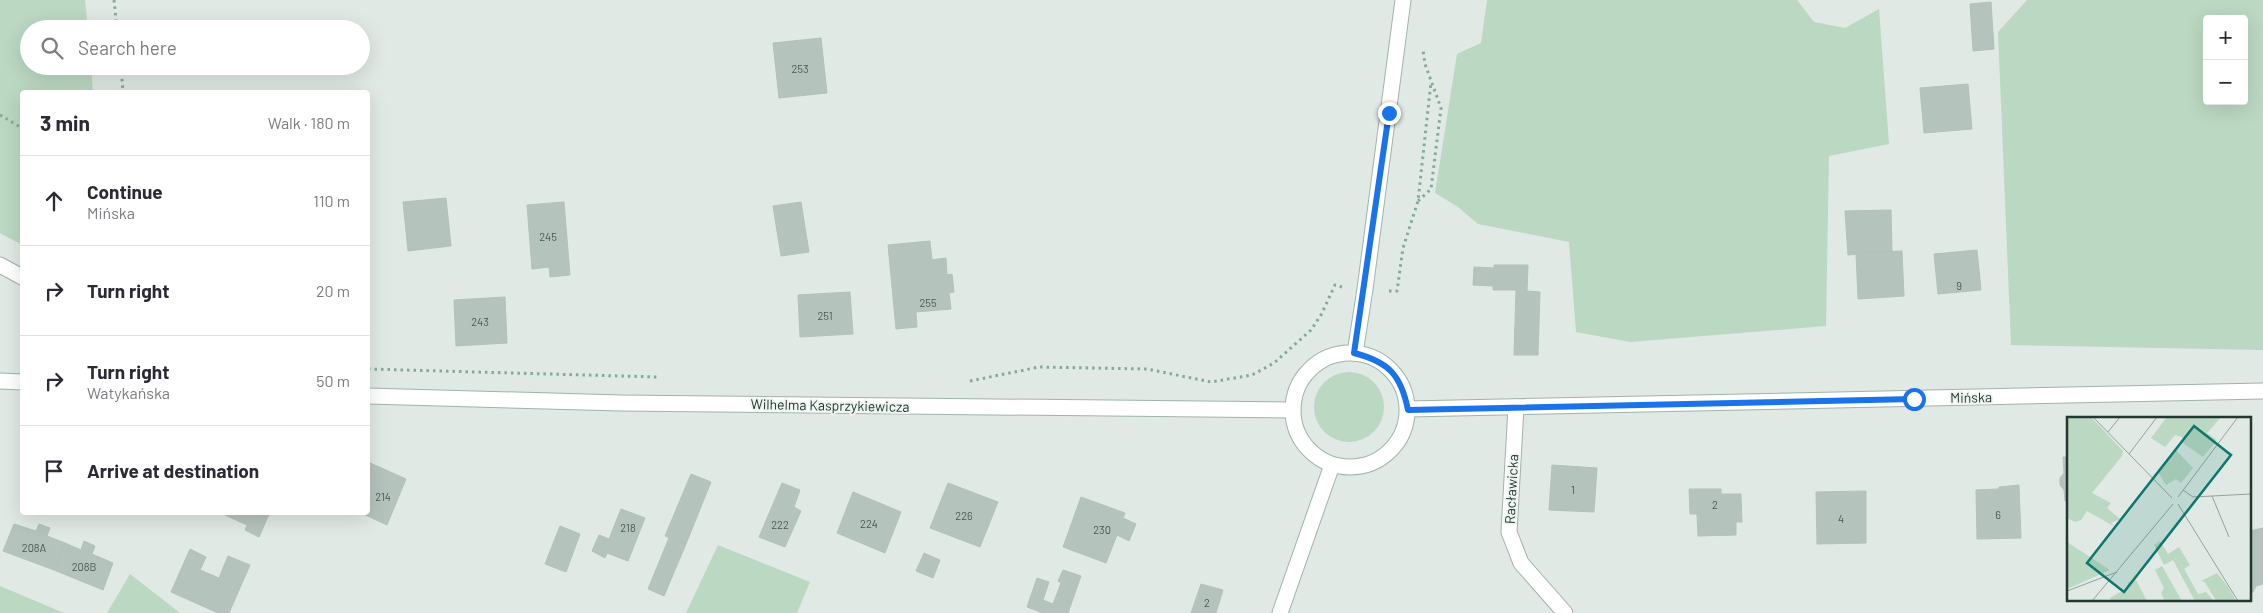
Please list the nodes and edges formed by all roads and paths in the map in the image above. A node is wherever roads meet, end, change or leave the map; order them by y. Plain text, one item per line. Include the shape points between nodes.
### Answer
1 (114, 0) edge
2 (1403, 0) edge
3 (116, 20) edge
4 (1422, 49) dead end
5 (122, 75) edge
6 (1431, 82) junction
7 (123, 90) edge
8 (0, 114) edge
9 (20, 127) edge
10 (1418, 201) junction
11 (0, 265) edge
12 (20, 276) edge
13 (1343, 287) dead end
14 (1386, 291) dead end
15 (1354, 353) junction
16 (370, 369) edge
17 (662, 377) dead end
18 (0, 381) edge
19 (967, 381) dead end
20 (20, 382) edge
21 (2263, 391) edge
22 (370, 396) edge
23 (1516, 407) junction
24 (1293, 410) junction
25 (1408, 410) junction
26 (1332, 465) junction
27 (1280, 613) edge
28 (1564, 613) edge

1 - 3 path
2 - 15 street
4 - 6 path
5 - 7 path
6 - 10 path
6 - 10 path via 1442,108 1431,189
8 - 9 path
10 - 14 path via 1403,248 1397,291
11 - 12 street
13 - 19 path via 1335,285 1311,330 1274,363 1252,375 1211,382 1147,369 1039,367
15 - 24 street via 1336,354 1319,362 1305,375 1296,391
15 - 25 street via 1375,358 1392,371 1404,389
16 - 17 path
18 - 20 street
21 - 23 street, Mińska
22 - 24 street, Wilhelma Kasprzykiewicza via 621,403
23 - 25 street, Mińska
23 - 28 street, Racławicka via 1509,532 1521,563
24 - 26 street via 1296,428 1304,444 1316,457
25 - 26 street via 1404,431 1387,454 1375,462 1354,468
26 - 27 street

